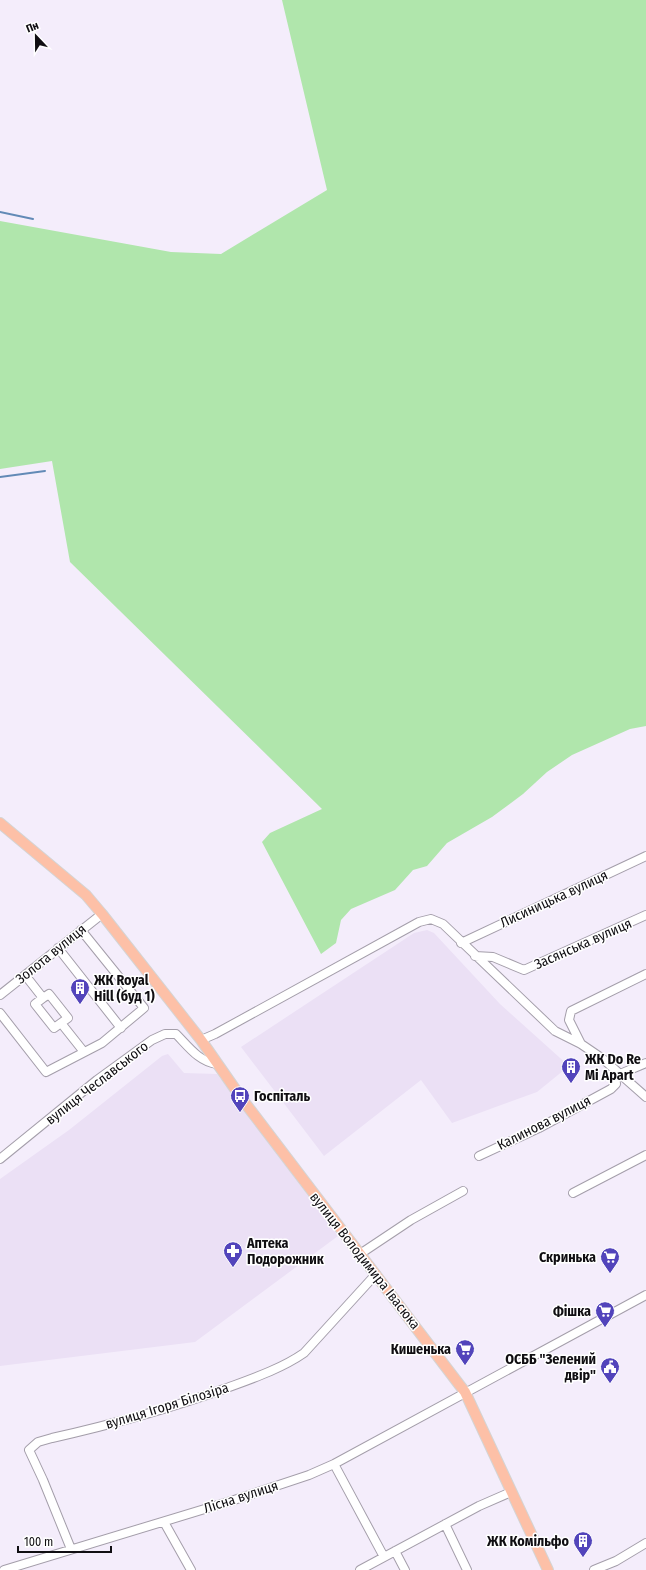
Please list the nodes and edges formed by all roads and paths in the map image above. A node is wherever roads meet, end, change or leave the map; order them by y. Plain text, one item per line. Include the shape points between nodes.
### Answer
1 (0, 823) edge
2 (646, 856) edge
3 (102, 914) junction
4 (646, 915) edge
5 (81, 930) junction
6 (462, 942) junction
7 (58, 948) junction
8 (475, 956) junction
9 (25, 974) junction
10 (646, 974) edge
11 (0, 995) edge
12 (43, 998) junction
13 (0, 1013) edge
14 (60, 1023) junction
15 (121, 1028) junction
16 (201, 1040) junction
17 (582, 1044) junction
18 (84, 1052) junction
19 (646, 1063) edge
20 (218, 1066) junction
21 (617, 1071) junction
22 (646, 1097) edge
23 (646, 1155) edge
24 (479, 1156) dead end
25 (0, 1159) edge
26 (463, 1191) dead end
27 (573, 1193) dead end
28 (360, 1254) junction
29 (376, 1274) junction
30 (646, 1295) edge
31 (465, 1392) junction
32 (334, 1464) junction
33 (512, 1492) junction
34 (164, 1522) junction
35 (444, 1524) junction
36 (646, 1543) edge
37 (71, 1549) junction
38 (395, 1551) junction
39 (384, 1557) junction
40 (4, 1570) edge
41 (191, 1570) edge
42 (360, 1570) edge
43 (405, 1570) edge
44 (467, 1570) edge
45 (548, 1570) edge
46 (594, 1570) edge

1 - 3 main road, вулиця Володимира Івасюка via 86,895
2 - 6 street, Лисиницька вулиця
3 - 5 street, Золота вулиця
3 - 16 main road, вулиця Володимира Івасюка
4 - 8 street, Засянська вулиця via 524,970 493,957
5 - 7 street, Золота вулиця
5 - 15 street via 144,1008
6 - 8 street
6 - 16 street via 436,920 419,922
7 - 9 street, Золота вулиця
7 - 15 street
8 - 17 street via 555,1031
9 - 11 street, Золота вулиця
9 - 12 street
10 - 17 street via 571,1011 569,1020
12 - 14 street via 48,994 68,1018
12 - 14 street via 35,1004 54,1028
13 - 18 street via 46,1072
14 - 18 street
15 - 18 street via 102,1043
16 - 20 main road, вулиця Володимира Івасюка
17 - 21 street
19 - 21 street
20 - 25 street, вулиця Чеславського via 199,1057 176,1034 165,1034 152,1040 97,1080
20 - 28 main road, вулиця Володимира Івасюка
21 - 22 street
21 - 24 street, Калинова вулиця via 614,1086 539,1128
23 - 27 street
26 - 28 street via 411,1220
28 - 29 main road, вулиця Володимира Івасюка
29 - 31 main road, вулиця Володимира Івасюка
29 - 37 street, вулиця Ігоря Білозіра via 295,1359 248,1380 186,1402 52,1438 33,1446 29,1450
30 - 31 street, Лісна вулиця
31 - 32 street, Лісна вулиця
31 - 33 main road, вулиця Володимира Івасюка
32 - 34 street, Лісна вулиця via 309,1475
32 - 39 street
33 - 35 street
33 - 45 main road, вулиця Володимира Івасюка
34 - 37 street, Лісна вулиця
34 - 41 street
35 - 38 street
35 - 44 street
36 - 46 street via 616,1561
37 - 40 street, Лісна вулиця
38 - 39 street
38 - 43 street
39 - 42 street

